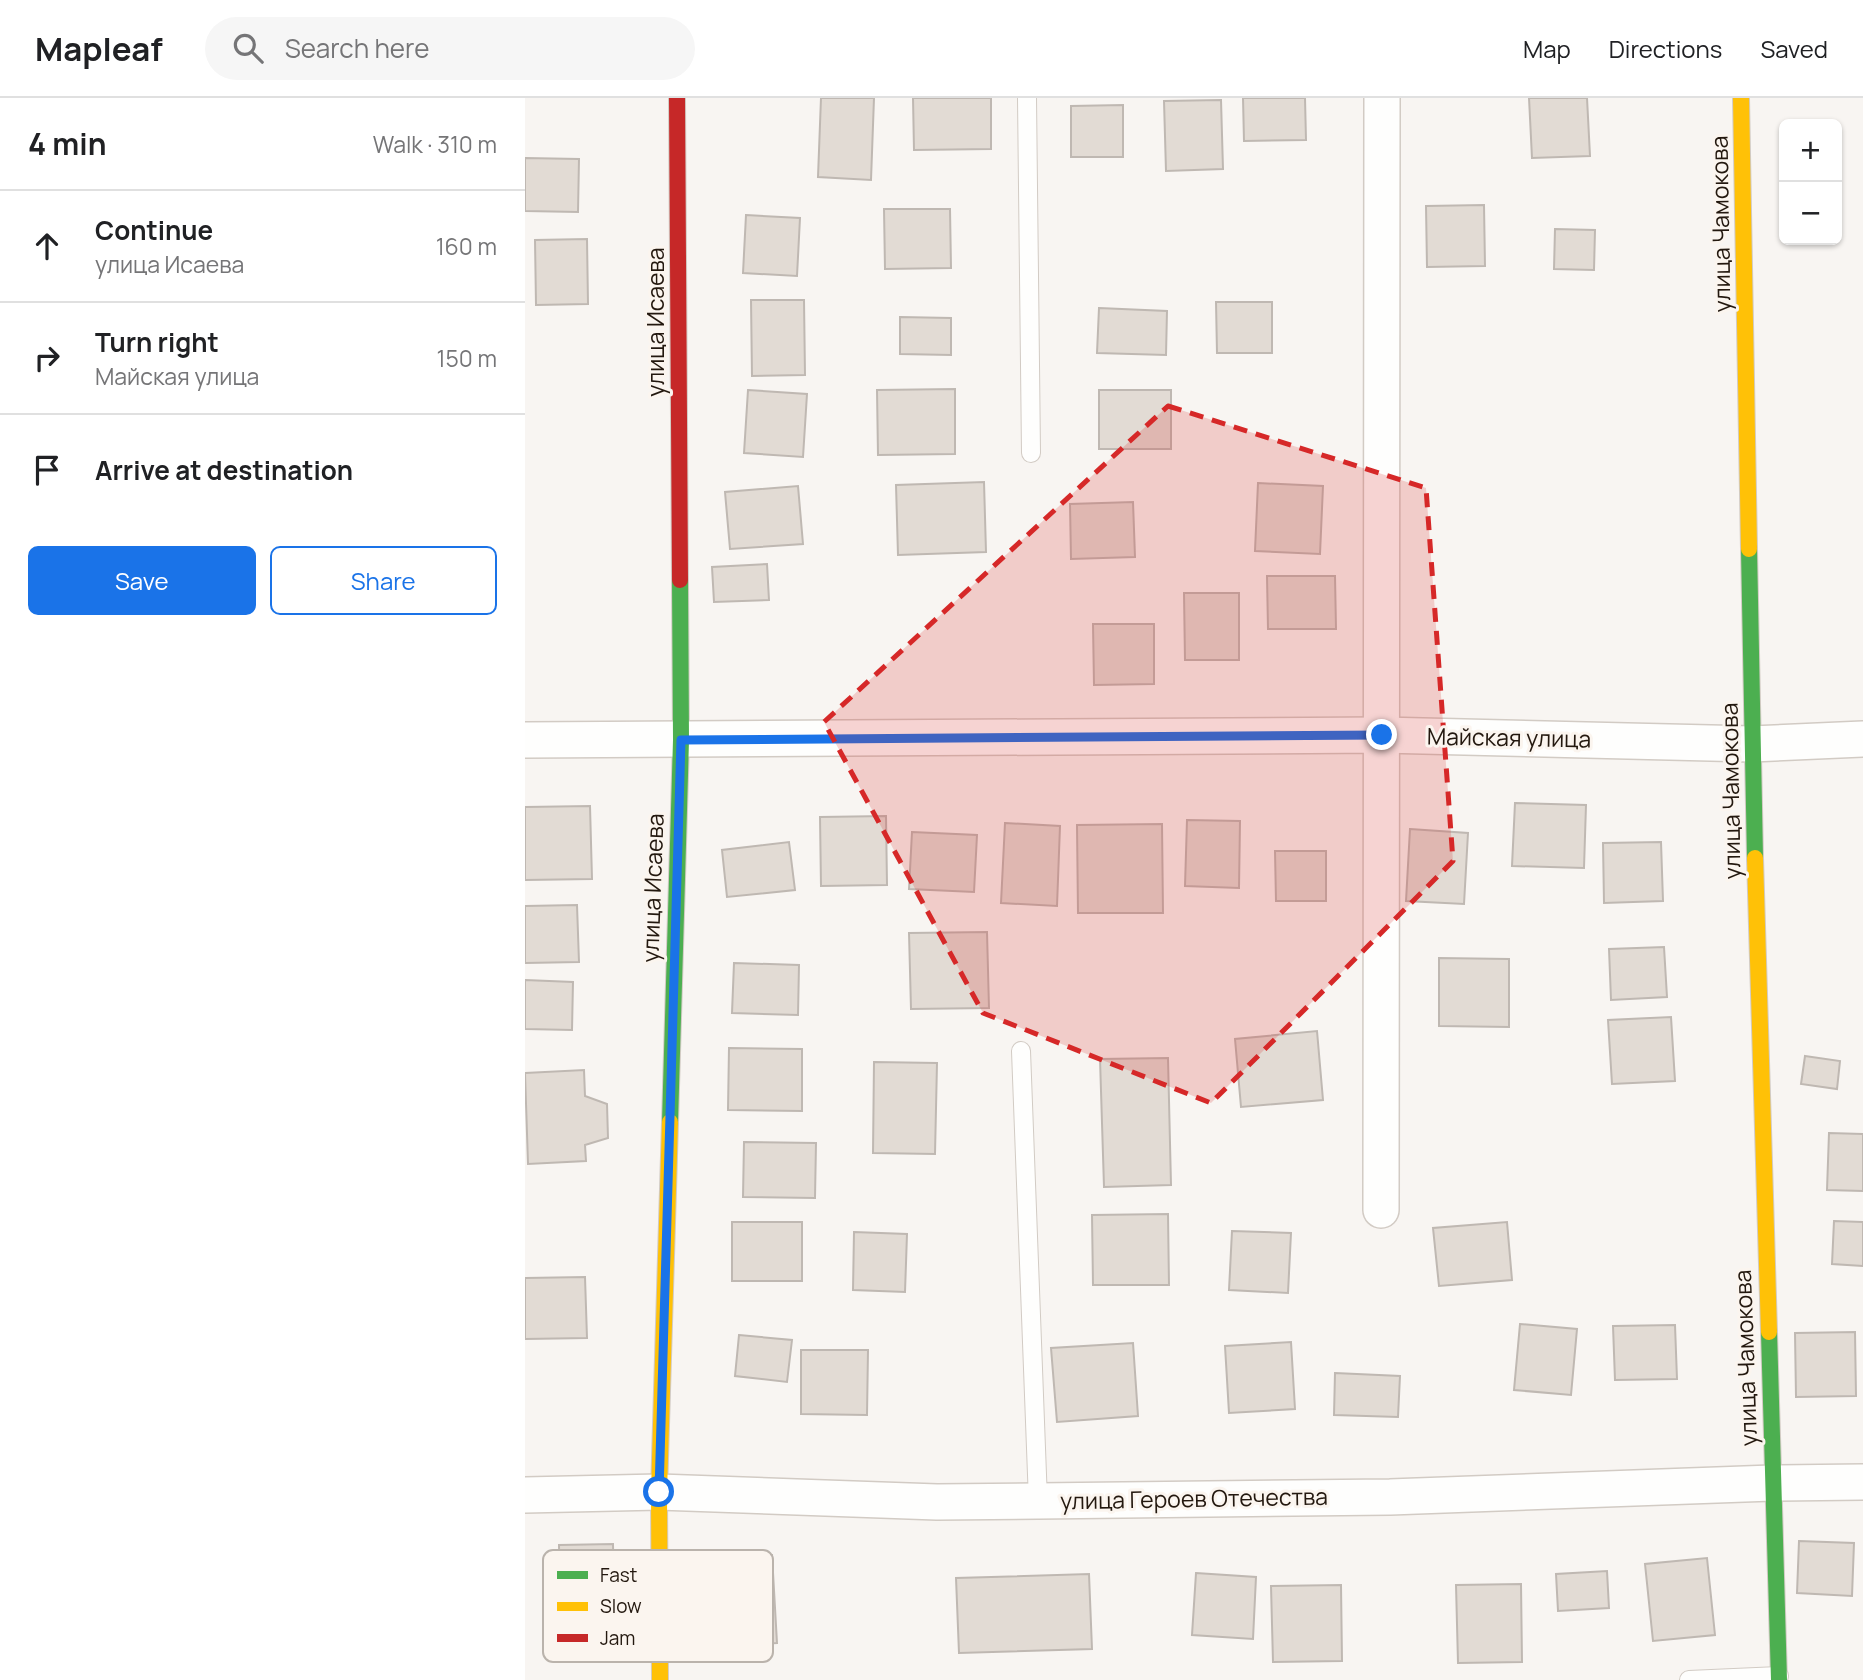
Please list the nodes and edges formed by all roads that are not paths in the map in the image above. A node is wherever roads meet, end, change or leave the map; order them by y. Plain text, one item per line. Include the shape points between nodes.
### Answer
1 (677, 98) edge
2 (1027, 98) edge
3 (1382, 98) edge
4 (1741, 98) edge
5 (1031, 453) dead end
6 (1382, 735) junction
7 (1863, 739) edge
8 (525, 740) edge
9 (681, 740) junction
10 (1752, 744) junction
11 (1021, 1051) dead end
12 (1381, 1210) dead end
13 (1863, 1482) edge
14 (1772, 1483) junction
15 (659, 1492) junction
16 (525, 1495) edge
17 (1038, 1501) junction
18 (659, 1550) edge
19 (660, 1662) edge
20 (1779, 1678) edge
21 (660, 1680) edge
22 (1689, 1680) edge

1 - 9 street, улица Исаева
2 - 5 lane
3 - 6 street
4 - 10 street, улица Чамокова
6 - 9 street, Майская улица
6 - 10 street, Майская улица
6 - 12 street
7 - 10 street, Майская улица
8 - 9 street, Майская улица
9 - 15 street, улица Исаева
10 - 14 street, улица Чамокова
11 - 17 lane
13 - 14 street, улица Героев Отечества
14 - 17 street, улица Героев Отечества via 1390,1497
14 - 20 street, улица Чамокова
15 - 16 street, улица Героев Отечества
15 - 17 street, улица Героев Отечества
15 - 18 street, улица Исаева
19 - 21 street, улица Исаева
20 - 22 lane

